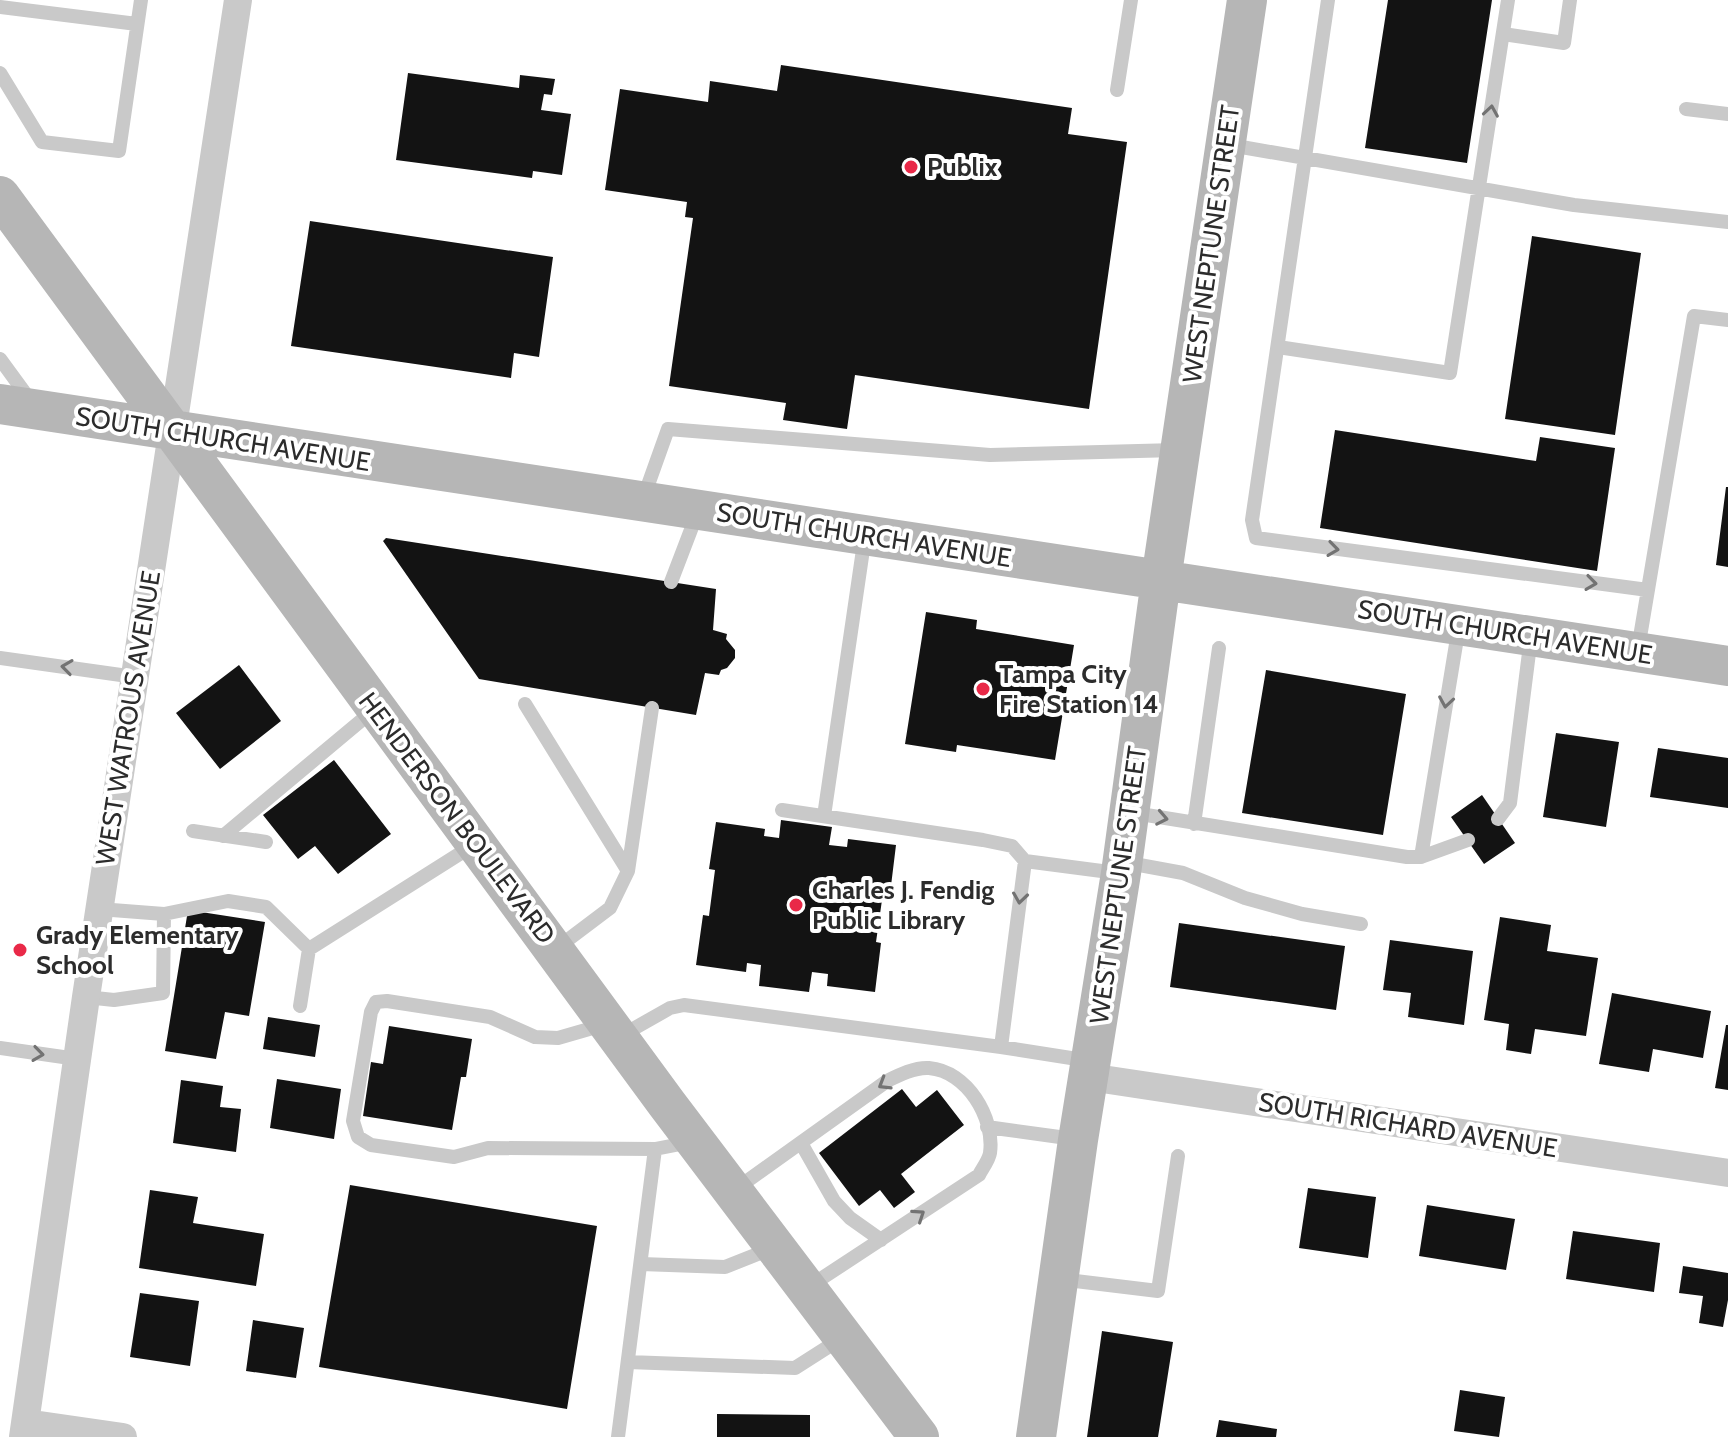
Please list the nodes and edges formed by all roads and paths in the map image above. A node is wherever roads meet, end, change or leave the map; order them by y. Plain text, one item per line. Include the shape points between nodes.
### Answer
1 (141, 0) edge
2 (238, 0) edge
3 (1131, 0) edge
4 (1247, 0) edge
5 (1328, 0) edge
6 (1508, 0) edge
7 (1570, 0) edge
8 (0, 7) edge
9 (137, 24) junction
10 (1503, 34) junction
11 (0, 73) edge
12 (1117, 90) dead end
13 (1686, 109) dead end
14 (1728, 114) edge
15 (1225, 144) junction
16 (1305, 159) junction
17 (1479, 188) junction
18 (0, 196) edge
19 (1728, 222) edge
20 (1728, 320) edge
21 (1278, 347) junction
22 (0, 359) edge
23 (19, 407) edge
24 (172, 431) junction
25 (1180, 450) junction
26 (642, 502) junction
27 (699, 510) junction
28 (865, 535) junction
29 (1161, 580) junction
30 (671, 582) dead end
31 (1648, 590) junction
32 (1459, 625) junction
33 (1531, 637) junction
34 (1219, 648) dead end
35 (1637, 652) junction
36 (0, 658) edge
37 (1728, 666) edge
38 (135, 677) junction
39 (525, 704) dead end
40 (375, 708) junction
41 (652, 708) dead end
42 (782, 810) dead end
43 (1129, 812) junction
44 (824, 816) junction
45 (1498, 819) dead end
46 (1194, 824) junction
47 (193, 831) dead end
48 (223, 836) junction
49 (1468, 840) dead end
50 (266, 842) dead end
51 (476, 844) junction
52 (1421, 857) junction
53 (1025, 861) junction
54 (1122, 868) junction
55 (628, 871) junction
56 (99, 909) junction
57 (164, 914) junction
58 (1361, 924) dead end
59 (309, 949) junction
60 (555, 949) junction
61 (86, 997) junction
62 (300, 1006) dead end
63 (614, 1030) junction
64 (1001, 1047) junction
65 (0, 1048) edge
66 (77, 1059) junction
67 (1090, 1069) junction
68 (987, 1127) junction
69 (1078, 1140) junction
70 (695, 1141) junction
71 (801, 1143) junction
72 (655, 1149) junction
73 (1178, 1156) dead end
74 (1728, 1173) edge
75 (733, 1191) junction
76 (881, 1240) junction
77 (775, 1247) junction
78 (641, 1264) junction
79 (1059, 1279) junction
80 (807, 1288) junction
81 (843, 1337) junction
82 (628, 1362) junction
83 (24, 1430) edge
84 (909, 1430) edge
85 (123, 1437) edge
86 (618, 1437) edge
87 (1036, 1437) edge

1 - 9 lane
2 - 24 street, WEST WATROUS AVENUE
3 - 12 lane
4 - 15 street, WEST NEPTUNE STREET
5 - 16 lane
6 - 10 lane
7 - 10 lane via 1564,43
8 - 9 lane
9 - 11 lane via 119,151 42,142
17 -> 10 lane
13 - 14 lane
15 - 16 lane
15 - 25 street, WEST NEPTUNE STREET
16 - 17 lane
16 - 21 lane
17 - 19 lane
17 - 21 lane via 1450,373
18 - 24 street, HENDERSON BOULEVARD
20 - 31 lane via 1694,316
21 -> 31 lane via 1252,520 1256,538
22 - 23 lane
23 - 24 street, SOUTH CHURCH AVENUE
24 - 26 street, SOUTH CHURCH AVENUE
24 - 38 street, WEST WATROUS AVENUE
24 - 40 street, HENDERSON BOULEVARD
25 - 26 lane via 990,455 668,429
25 - 29 street, WEST NEPTUNE STREET
26 - 27 street, SOUTH CHURCH AVENUE
27 - 28 street, SOUTH CHURCH AVENUE
27 - 30 lane
28 - 29 street, SOUTH CHURCH AVENUE
28 - 44 lane
29 - 32 street, SOUTH CHURCH AVENUE
29 - 43 street, WEST NEPTUNE STREET
31 - 35 lane
32 - 33 street, SOUTH CHURCH AVENUE
32 -> 52 lane
33 - 35 street, SOUTH CHURCH AVENUE
33 - 45 lane via 1510,803
34 - 46 lane
35 - 37 street, SOUTH CHURCH AVENUE
38 -> 36 lane
38 - 56 street, WEST WATROUS AVENUE
39 - 55 lane
40 - 48 lane
40 - 51 street, HENDERSON BOULEVARD
41 - 55 lane
42 - 44 lane
43 -> 46 lane
43 - 54 street, WEST NEPTUNE STREET
44 - 53 lane via 1012,846
46 - 52 lane
47 - 48 lane
48 - 50 lane
49 - 52 lane
51 - 59 lane
51 - 60 street, HENDERSON BOULEVARD
53 - 54 lane
53 -> 64 lane
54 - 58 lane via 1183,873 1245,898
54 - 67 street, WEST NEPTUNE STREET
55 - 60 lane via 610,908
56 - 57 lane
56 - 61 street, WEST WATROUS AVENUE
57 - 59 lane via 228,901 266,907
57 - 61 lane via 163,993 114,1000
59 - 62 lane
60 - 63 street, HENDERSON BOULEVARD
61 - 66 street, WEST WATROUS AVENUE
63 - 64 lane via 684,1005
63 - 70 street, HENDERSON BOULEVARD
63 - 72 lane via 535,1037 490,1017 376,1002 353,1121 358,1137 371,1145 454,1157 488,1148
64 - 67 lane
65 -> 66 lane
66 - 83 street, WEST WATROUS AVENUE
67 - 69 street, WEST NEPTUNE STREET
67 - 74 street, SOUTH RICHARD AVENUE
68 - 69 lane
68 -> 71 lane via 981,1105 964,1085 928,1068 887,1081
76 -> 68 lane via 979,1175 990,1155
69 - 79 street, WEST NEPTUNE STREET
70 - 72 lane
70 - 75 street, HENDERSON BOULEVARD
71 - 75 lane
71 - 76 lane via 834,1201
72 - 78 lane
73 - 79 lane via 1158,1291
75 - 77 street, HENDERSON BOULEVARD
76 - 80 lane
77 - 78 lane via 725,1267
77 - 80 street, HENDERSON BOULEVARD
78 - 82 lane
79 - 87 street, WEST NEPTUNE STREET
80 - 81 street, HENDERSON BOULEVARD
81 - 82 lane via 795,1368
81 - 84 street, HENDERSON BOULEVARD
82 - 86 lane
83 - 85 street

